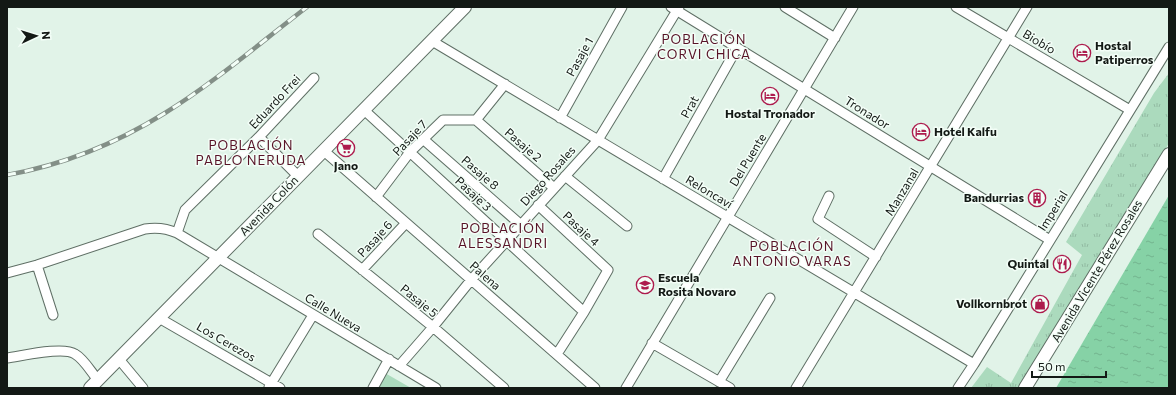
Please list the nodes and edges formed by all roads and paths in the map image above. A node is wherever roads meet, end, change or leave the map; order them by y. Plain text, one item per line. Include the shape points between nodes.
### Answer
1 (465, 7) edge
2 (622, 7) edge
3 (785, 7) edge
4 (853, 7) edge
5 (956, 7) edge
6 (1027, 7) edge
7 (676, 8) edge
8 (835, 38) junction
9 (1009, 38) junction
10 (432, 41) junction
11 (1169, 47) edge
12 (737, 48) junction
13 (314, 78) dead end
14 (505, 84) junction
15 (804, 89) junction
16 (364, 110) junction
17 (1130, 110) junction
18 (560, 118) junction
19 (476, 120) junction
20 (259, 137) junction
21 (423, 139) junction
22 (598, 140) junction
23 (324, 151) junction
24 (410, 152) junction
25 (1169, 154) edge
26 (931, 167) junction
27 (298, 176) junction
28 (565, 176) junction
29 (663, 179) junction
30 (554, 188) junction
31 (829, 196) dead end
32 (376, 197) junction
33 (538, 205) junction
34 (728, 217) junction
35 (406, 223) junction
36 (520, 224) junction
37 (627, 226) dead end
38 (177, 233) junction
39 (318, 234) dead end
40 (506, 240) junction
41 (1050, 240) junction
42 (876, 257) junction
43 (218, 258) junction
44 (37, 265) junction
45 (362, 270) junction
46 (7, 273) edge
47 (471, 280) junction
48 (854, 292) junction
49 (770, 298) dead end
50 (584, 312) junction
51 (53, 315) dead end
52 (313, 315) junction
53 (159, 318) junction
54 (433, 328) junction
55 (652, 343) junction
56 (557, 354) junction
57 (7, 358) edge
58 (118, 358) junction
59 (389, 360) junction
60 (974, 364) junction
61 (399, 366) junction
62 (719, 382) junction
63 (94, 384) edge
64 (273, 386) edge
65 (628, 387) edge
66 (143, 388) edge
67 (373, 388) edge
68 (436, 388) edge
69 (503, 388) edge
70 (595, 388) edge
71 (730, 388) edge
72 (796, 388) edge
73 (958, 388) edge
74 (1026, 388) edge

1 - 10 main road, Avenida Colón
2 - 18 street, Pasaje 1
3 - 8 street
4 - 8 street, Del Puente
5 - 9 street, Biobío
6 - 9 street, Manzanal
7 - 12 street, Tronador
7 - 22 street, Diego Rosales
8 - 15 street, Del Puente
9 - 17 street, Biobío
9 - 26 street, Manzanal
10 - 14 street, Reloncaví
10 - 16 main road, Avenida Colón
11 - 17 street, Imperial
12 - 15 street, Tronador
12 - 29 street, Prat
13 - 20 street, Eduardo Frei
14 - 18 street, Reloncaví
14 - 19 street
15 - 26 street, Tronador
15 - 34 street, Del Puente
16 - 23 main road, Avenida Colón
16 - 24 street, Pasaje 3
17 - 41 street, Imperial
18 - 22 street, Reloncaví
19 - 21 street, Pasaje 7 via 443,120
19 - 30 street, Pasaje 2
20 - 27 street
20 - 38 street, Eduardo Frei via 185,210
21 - 24 street, Pasaje 7
21 - 36 street, Pasaje 8
22 - 28 street, Diego Rosales
22 - 29 street, Reloncaví
23 - 27 main road, Avenida Colón
23 - 32 street, Palena
24 - 32 street, Pasaje 7
24 - 40 street, Pasaje 3
25 - 74 main road, Avenida Vicente Pérez Rosales
26 - 41 street, Tronador
26 - 42 street, Manzanal
27 - 43 main road, Avenida Colón
28 - 30 street, Diego Rosales
28 - 37 street
29 - 34 street, Reloncaví
30 - 33 street, Diego Rosales
31 - 42 street via 818,219
32 - 35 street, Palena
33 - 36 street, Diego Rosales
33 - 50 street, Pasaje 4 via 608,270
34 - 48 street, Reloncaví
34 - 55 street, Del Puente
35 - 45 street, Pasaje 6
35 - 47 street, Palena
36 - 40 street, Diego Rosales
38 - 43 street, Calle Nueva
38 - 44 street, Calle Nueva via 161,228 145,229
39 - 45 street, Pasaje 5
40 - 47 street, Diego Rosales
40 - 50 street, Pasaje 3
41 - 60 street, Imperial
42 - 48 street, Manzanal
43 - 52 street, Calle Nueva
43 - 53 main road, Avenida Colón
44 - 46 street, Calle Nueva
44 - 51 street
45 - 54 street, Pasaje 5
47 - 54 street, Diego Rosales
47 - 56 street, Palena
48 - 60 street, Reloncaví
48 - 72 street, Manzanal
49 - 62 street
50 - 56 street
52 - 59 street, Calle Nueva
52 - 64 street
53 - 58 main road, Avenida Colón
53 - 64 street, Los Cerezos
54 - 61 street, Diego Rosales
54 - 69 street, Pasaje 5
55 - 62 street
55 - 65 street, Del Puente
56 - 70 street, Palena
57 - 63 street via 67,351 77,355
58 - 63 main road, Avenida Colón
58 - 66 street
59 - 61 street, Calle Nueva
59 - 67 street
60 - 73 street, Imperial
61 - 68 street, Calle Nueva
62 - 71 street

